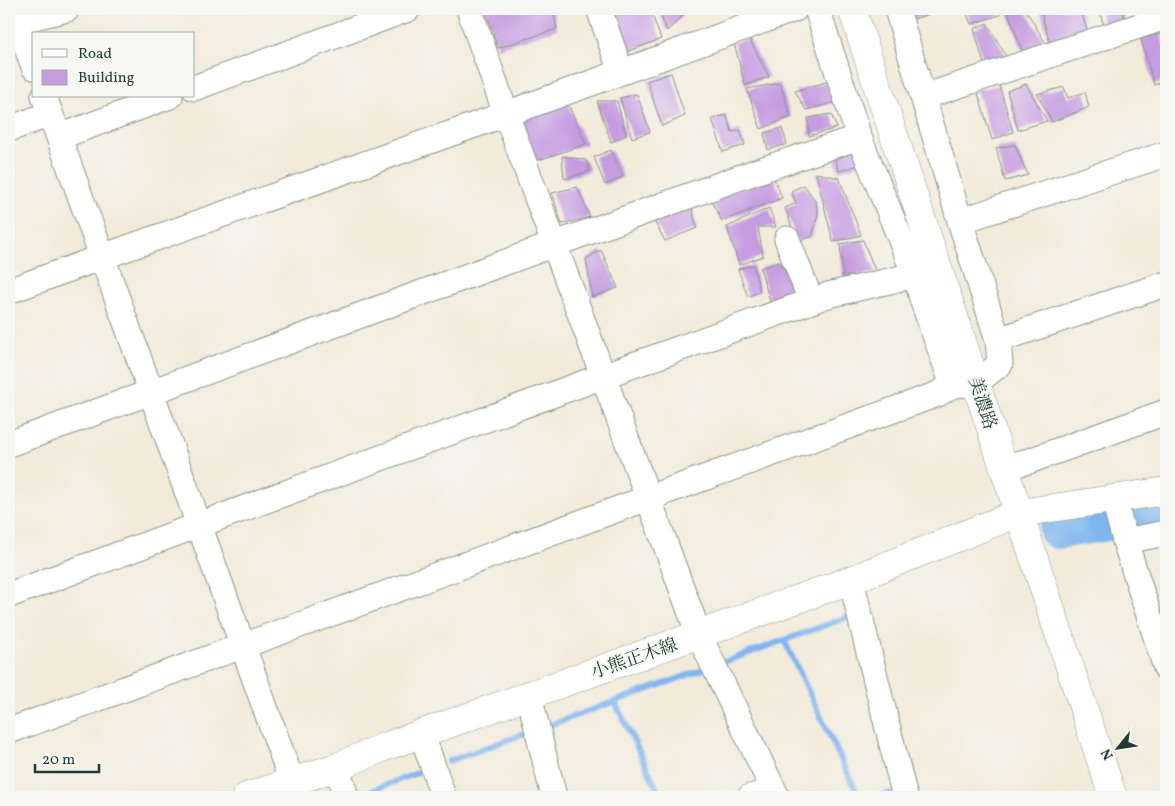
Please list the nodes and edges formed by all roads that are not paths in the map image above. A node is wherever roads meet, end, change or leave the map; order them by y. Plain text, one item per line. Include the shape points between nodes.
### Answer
1 (67, 9) edge
2 (408, 9) edge
3 (469, 9) edge
4 (599, 9) edge
5 (795, 9) edge
6 (817, 9) edge
7 (852, 9) edge
8 (897, 9) edge
9 (1166, 17) edge
10 (13, 22) edge
11 (32, 64) edge
12 (621, 72) junction
13 (195, 88) edge
14 (923, 97) junction
15 (165, 98) edge
16 (47, 105) edge
17 (506, 114) junction
18 (9, 129) edge
19 (59, 137) junction
20 (859, 137) junction
21 (1166, 154) edge
22 (960, 220) junction
23 (787, 239) dead end
24 (555, 244) junction
25 (102, 256) junction
26 (915, 275) junction
27 (1166, 284) edge
28 (9, 291) edge
29 (811, 301) junction
30 (998, 340) junction
31 (603, 376) junction
32 (965, 384) junction
33 (151, 392) junction
34 (1166, 412) edge
35 (9, 444) edge
36 (1004, 467) junction
37 (1166, 491) edge
38 (648, 498) junction
39 (1114, 499) junction
40 (1019, 512) junction
41 (199, 525) junction
42 (1166, 533) edge
43 (1124, 536) junction
44 (851, 580) junction
45 (9, 595) edge
46 (699, 635) junction
47 (243, 645) junction
48 (1166, 668) edge
49 (529, 695) junction
50 (9, 731) edge
51 (422, 734) junction
52 (337, 766) junction
53 (292, 782) junction
54 (775, 794) edge
55 (1108, 795) edge
56 (443, 796) dead end
57 (246, 797) edge
58 (346, 797) edge
59 (554, 797) edge
60 (750, 797) edge
61 (905, 797) edge

1 - 10 street
2 - 13 street
3 - 17 street
4 - 12 street
5 - 12 street
6 - 20 street
7 - 32 main road, 美濃路
8 - 14 street
9 - 14 street
10 - 11 street
12 - 17 street
14 - 22 street
15 - 19 street
16 - 18 street
16 - 19 street
17 - 24 street
17 - 25 street
19 - 25 street
20 - 24 street
20 - 26 street
21 - 22 street
22 - 30 street
23 - 29 street
24 - 31 street
24 - 33 street
25 - 28 street
25 - 33 street
26 - 29 street
26 - 32 street via 923,302
27 - 30 street
29 - 31 street
30 - 32 street via 1000,364
31 - 38 street
31 - 41 street
32 - 36 main road, 美濃路
32 - 38 street
33 - 35 street
33 - 41 street
34 - 36 street
36 - 40 main road, 美濃路
37 - 39 main road, 小熊正木線
38 - 46 street
38 - 47 street
39 - 40 main road, 小熊正木線
39 - 43 street
40 - 44 main road, 小熊正木線
40 - 55 main road, 美濃路
41 - 45 street
41 - 47 street
42 - 43 street
43 - 48 street
44 - 46 main road, 小熊正木線
44 - 61 street
46 - 49 main road, 小熊正木線
46 - 54 street
47 - 50 street
47 - 53 street
49 - 51 main road, 小熊正木線
49 - 59 street
51 - 52 main road, 小熊正木線
51 - 56 street
52 - 53 main road, 小熊正木線
52 - 58 street
53 - 57 main road, 小熊正木線
54 - 60 street

